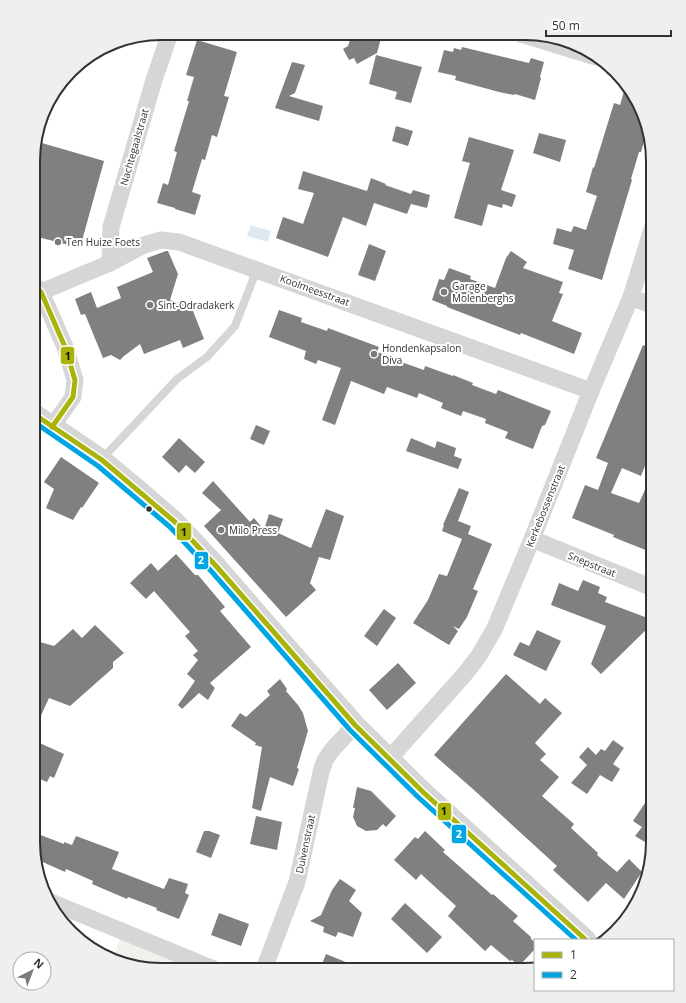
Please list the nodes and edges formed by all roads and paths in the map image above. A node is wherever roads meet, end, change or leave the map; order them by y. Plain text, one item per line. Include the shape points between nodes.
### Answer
1 (168, 40) edge
2 (553, 43) edge
3 (569, 48) edge
4 (646, 249) edge
5 (110, 263) junction
6 (257, 269) junction
7 (40, 288) edge
8 (40, 293) edge
9 (631, 297) junction
10 (646, 303) edge
11 (591, 391) junction
12 (40, 418) edge
13 (52, 427) junction
14 (102, 460) junction
15 (532, 539) junction
16 (646, 585) edge
17 (355, 725) junction
18 (389, 759) junction
19 (57, 904) edge
20 (585, 939) edge
21 (199, 963) edge
22 (266, 963) edge

1 - 5 street, Nachtegaalstraat via 111,227
2 - 3 street
4 - 9 street, Kerkebossenstraat
5 - 6 street, Koolmeesstraat via 144,245 162,240 179,242
5 - 7 street, Koolmeesstraat
6 - 11 street, Koolmeesstraat
6 - 14 lane via 235,326 207,357 177,379
8 - 13 street via 65,346 75,380 73,397
9 - 10 street
9 - 11 street, Kerkebossenstraat
11 - 15 street, Kerkebossenstraat
12 - 13 street
13 - 14 street
14 - 17 street via 175,522
15 - 16 street, Snepstraat
15 - 18 street, Kerkebossenstraat via 494,630 478,657
17 - 18 street
17 - 22 street, Duivenstraat via 325,760 297,882
18 - 20 street
19 - 21 street

